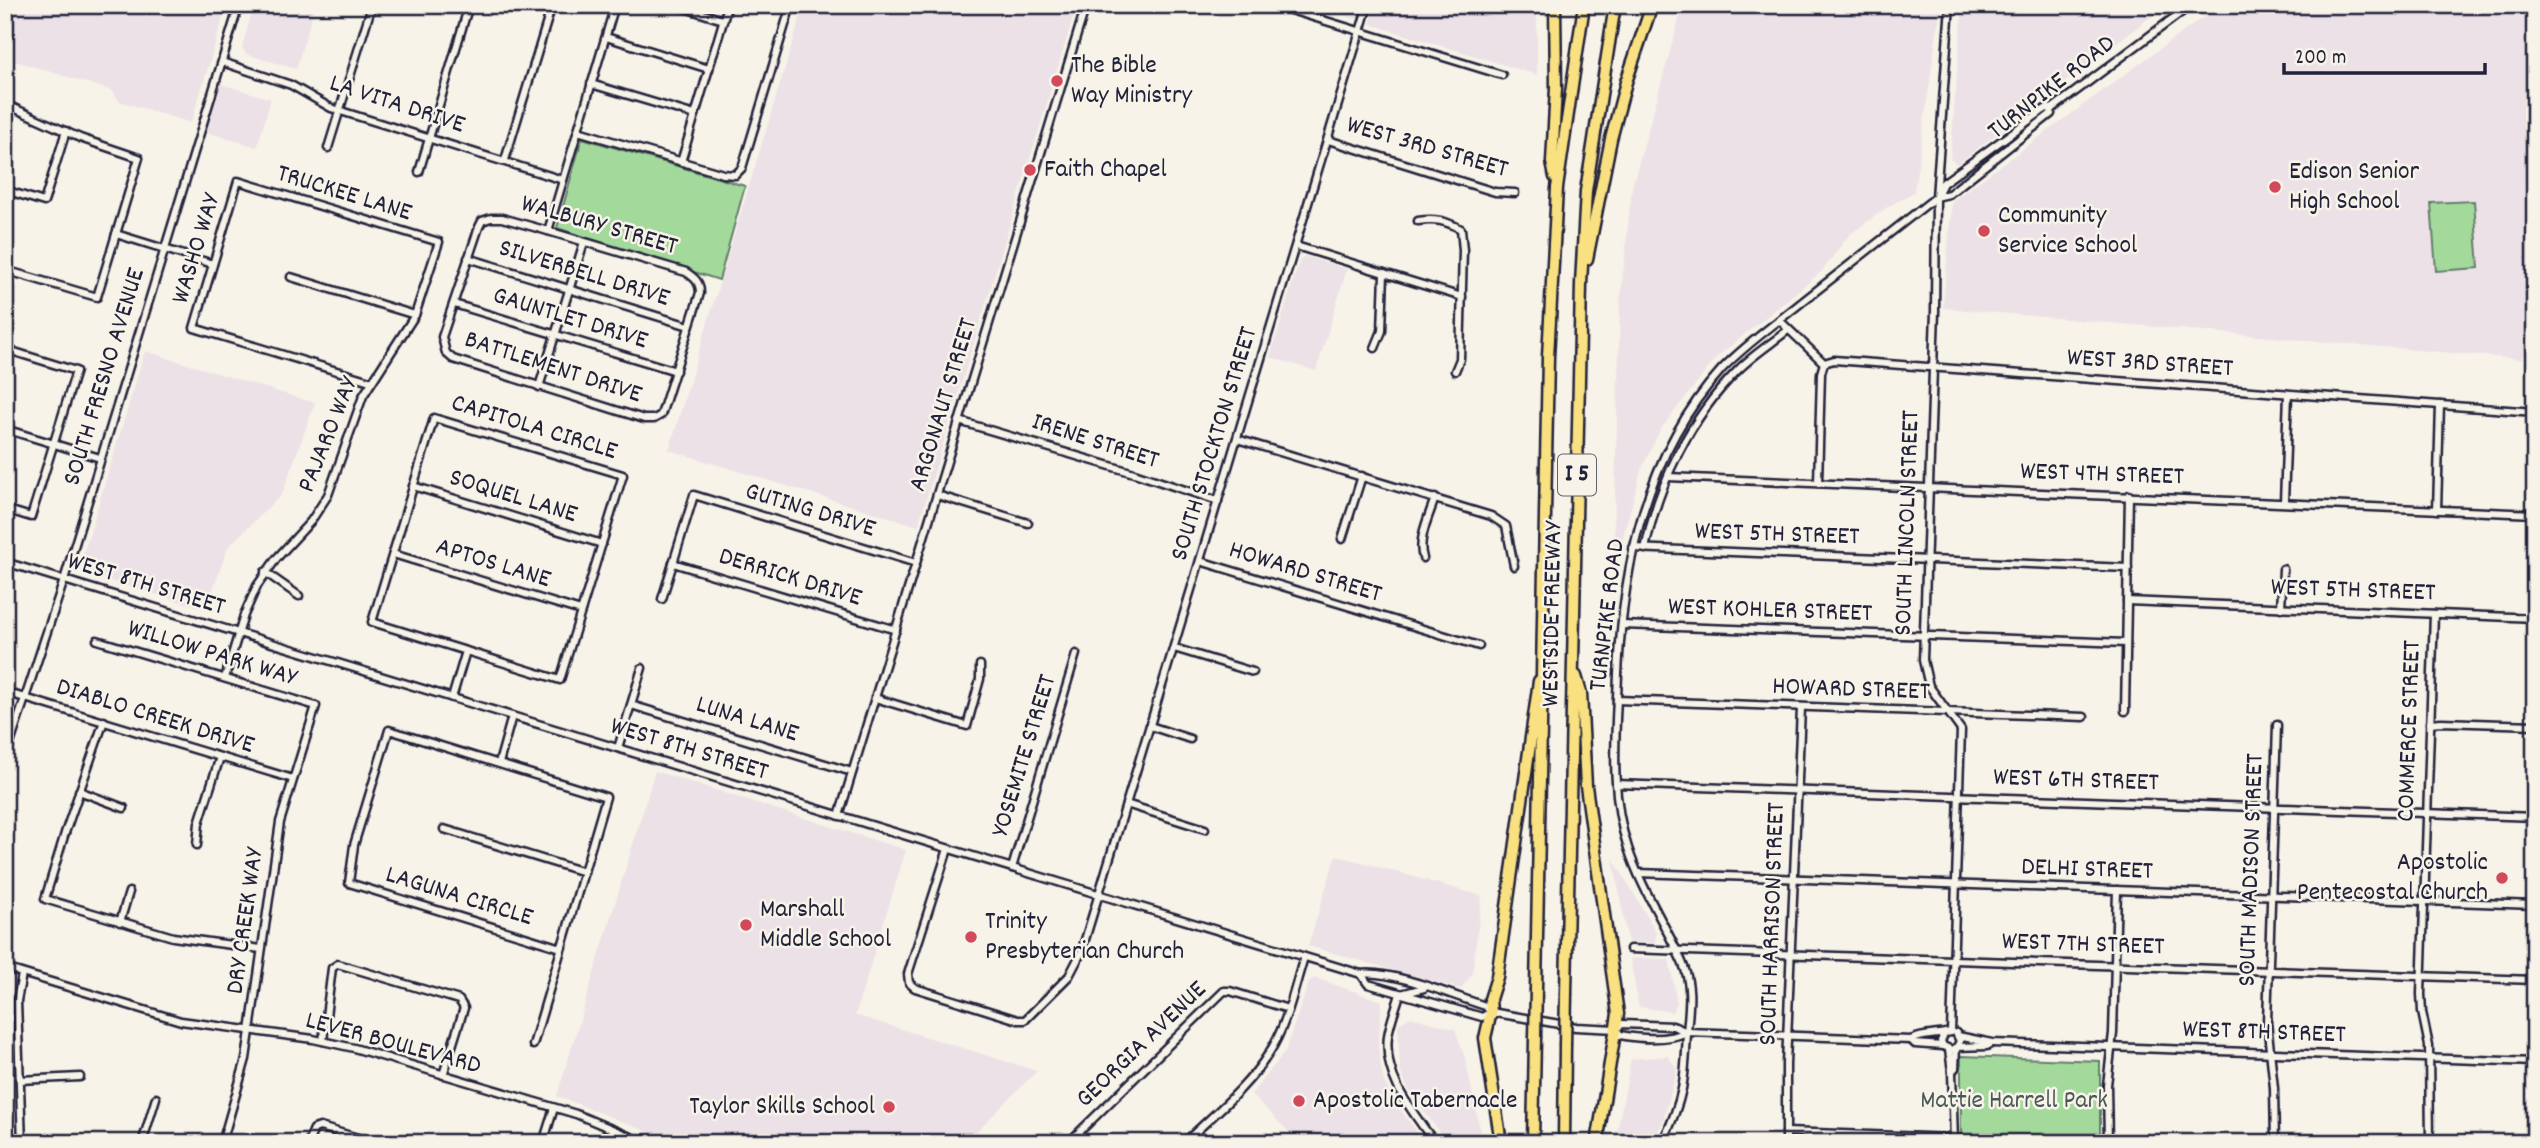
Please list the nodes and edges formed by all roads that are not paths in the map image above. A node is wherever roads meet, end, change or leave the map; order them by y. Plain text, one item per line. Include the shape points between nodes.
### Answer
1 (239, 5) edge
2 (372, 5) edge
3 (469, 5) edge
4 (552, 5) edge
5 (615, 5) edge
6 (675, 5) edge
7 (728, 5) edge
8 (792, 5) edge
9 (1086, 5) edge
10 (1274, 5) edge
11 (1368, 5) edge
12 (1555, 5) edge
13 (1584, 5) edge
14 (1615, 5) edge
15 (1652, 5) edge
16 (1950, 5) edge
17 (2191, 5) edge
18 (723, 20) junction
19 (1360, 31) junction
20 (606, 37) junction
21 (222, 62) junction
22 (709, 69) junction
23 (1502, 75) dead end
24 (591, 84) junction
25 (5, 104) edge
26 (2052, 109) junction
27 (340, 111) junction
28 (695, 115) junction
29 (66, 131) junction
30 (578, 131) junction
31 (429, 137) junction
32 (1328, 141) junction
33 (328, 148) dead end
34 (505, 160) junction
35 (681, 162) junction
36 (419, 172) dead end
37 (563, 180) junction
38 (238, 181) joint
39 (1557, 188) junction
40 (5, 190) edge
41 (1515, 193) dead end
42 (1936, 197) junction
43 (1418, 221) dead end
44 (548, 230) junction
45 (116, 234) junction
46 (584, 242) junction
47 (439, 243) joint
48 (1296, 246) junction
49 (164, 249) junction
50 (468, 258) junction
51 (213, 264) junction
52 (5, 270) edge
53 (1384, 273) junction
54 (291, 277) dead end
55 (1581, 284) junction
56 (568, 290) junction
57 (1462, 297) junction
58 (454, 304) junction
59 (415, 315) junction
60 (1779, 320) junction
61 (689, 326) junction
62 (1788, 330) junction
63 (556, 334) junction
64 (1376, 348) dead end
65 (5, 349) edge
66 (1824, 363) junction
67 (1933, 368) junction
68 (676, 371) junction
69 (1455, 371) dead end
70 (370, 381) junction
71 (539, 387) junction
72 (2288, 394) junction
73 (2440, 405) junction
74 (2535, 412) edge
75 (959, 421) junction
76 (5, 429) edge
77 (1237, 439) junction
78 (53, 444) junction
79 (100, 458) junction
80 (1362, 476) junction
81 (1668, 477) junction
82 (1818, 483) junction
83 (413, 486) junction
84 (1929, 488) junction
85 (937, 495) junction
86 (2129, 495) junction
87 (1435, 498) junction
88 (1218, 501) junction
89 (2284, 502) junction
90 (5, 509) edge
91 (2437, 510) junction
92 (2535, 514) edge
93 (1028, 523) dead end
94 (1342, 539) dead end
95 (602, 544) junction
96 (1633, 548) junction
97 (1645, 549) junction
98 (393, 554) junction
99 (1423, 558) dead end
100 (1927, 560) junction
101 (1200, 561) junction
102 (5, 562) edge
103 (673, 563) junction
104 (916, 563) junction
105 (1514, 566) dead end
106 (2128, 568) junction
107 (2283, 569) dead end
108 (265, 572) junction
109 (64, 580) junction
110 (299, 596) dead end
111 (662, 599) dead end
112 (2127, 601) junction
113 (2281, 608) junction
114 (581, 611) junction
115 (2434, 614) junction
116 (2535, 618) edge
117 (1622, 625) junction
118 (896, 630) junction
119 (239, 633) junction
120 (1924, 635) junction
121 (97, 640) dead end
122 (2126, 643) junction
123 (1479, 646) dead end
124 (1174, 648) junction
125 (466, 651) junction
126 (1076, 654) dead end
127 (980, 664) dead end
128 (1573, 666) junction
129 (642, 668) dead end
130 (1543, 670) junction
131 (1253, 672) dead end
132 (225, 678) junction
133 (5, 692) edge
134 (27, 698) junction
135 (452, 698) junction
136 (875, 698) junction
137 (1617, 700) junction
138 (631, 705) junction
139 (316, 706) joint
140 (1801, 708) junction
141 (2125, 711) dead end
142 (1948, 713) junction
143 (512, 716) junction
144 (2084, 717) dead end
145 (104, 722) junction
146 (2430, 723) junction
147 (2277, 725) dead end
148 (2535, 725) edge
149 (1150, 726) junction
150 (1190, 738) dead end
151 (618, 748) junction
152 (220, 757) junction
153 (5, 758) edge
154 (499, 763) junction
155 (852, 772) junction
156 (293, 779) junction
157 (1616, 784) junction
158 (1798, 790) junction
159 (79, 791) junction
160 (1959, 796) junction
161 (1126, 804) junction
162 (2274, 807) junction
163 (124, 808) dead end
164 (2427, 813) junction
165 (839, 816) junction
166 (2535, 817) edge
167 (1205, 828) dead end
168 (444, 829) dead end
169 (197, 845) dead end
170 (948, 849) junction
171 (1012, 868) junction
172 (584, 872) junction
173 (1638, 873) junction
174 (1794, 878) junction
175 (1957, 884) junction
176 (2116, 890) junction
177 (129, 892) dead end
178 (1099, 894) junction
179 (2271, 895) junction
180 (2423, 901) junction
181 (2535, 905) edge
182 (120, 922) junction
183 (561, 948) junction
184 (261, 949) junction
185 (1630, 949) dead end
186 (1676, 951) junction
187 (1792, 955) junction
188 (1304, 957) junction
189 (1954, 960) junction
190 (2115, 966) junction
191 (5, 968) edge
192 (2268, 971) junction
193 (22, 974) junction
194 (1361, 974) junction
195 (1383, 975) junction
196 (2421, 976) junction
197 (2535, 980) edge
198 (1429, 988) junction
199 (1400, 994) junction
200 (1288, 1009) junction
201 (1490, 1012) junction
202 (1616, 1029) junction
203 (250, 1030) junction
204 (1687, 1032) junction
205 (1951, 1032) junction
206 (1944, 1035) junction
207 (1958, 1035) junction
208 (1788, 1036) junction
209 (1911, 1040) junction
210 (323, 1041) junction
211 (1992, 1043) junction
212 (533, 1045) dead end
213 (2112, 1047) junction
214 (1951, 1048) junction
215 (2270, 1053) junction
216 (2429, 1058) junction
217 (2534, 1062) edge
218 (443, 1075) junction
219 (80, 1077) dead end
220 (20, 1080) junction
221 (156, 1098) dead end
222 (554, 1108) junction
223 (1786, 1132) junction
224 (1954, 1140) edge
225 (22, 1143) edge
226 (142, 1143) edge
227 (222, 1143) edge
228 (308, 1143) edge
229 (375, 1143) edge
230 (543, 1143) edge
231 (645, 1143) edge
232 (1068, 1143) edge
233 (1184, 1143) edge
234 (1435, 1143) edge
235 (1501, 1143) edge
236 (1533, 1143) edge
237 (1564, 1143) edge
238 (1597, 1143) edge
239 (1662, 1143) edge
240 (1786, 1143) edge
241 (2108, 1143) edge
242 (2275, 1143) edge
243 (2430, 1143) edge

1 - 21 street, SOUTH FRESNO AVENUE
2 - 27 street
3 - 31 street
4 - 34 street
5 - 20 street
6 - 18 street
7 - 18 street
8 - 35 street via 742,168 723,174
9 - 75 street, ARGONAUT STREET
10 - 19 street
11 - 19 street, SOUTH STOCKTON STREET
12 - 39 highway via 1552,162
13 - 39 highway, WESTSIDE FREEWAY / I 5
14 - 55 highway, WESTSIDE FREEWAY / I 5 via 1586,191
15 - 55 highway via 1611,139
16 - 42 street, SOUTH LINCOLN STREET
17 - 26 street, TURNPIKE ROAD
18 - 22 street
19 - 23 street
19 - 32 street, SOUTH STOCKTON STREET
20 - 22 street
20 - 24 street
21 - 27 street, LA VITA DRIVE via 288,83
21 - 49 street, SOUTH FRESNO AVENUE
22 - 28 street
24 - 28 street
24 - 30 street
25 - 29 street
26 - 42 street, TURNPIKE ROAD via 1949,194
26 - 42 street, TURNPIKE ROAD via 2046,108 1944,183
27 - 31 street, LA VITA DRIVE
27 - 33 street
28 - 35 street
29 - 40 street via 44,202
29 - 45 street via 139,158
30 - 35 street
30 - 37 street
31 - 34 street, LA VITA DRIVE
31 - 36 street
32 - 41 street, WEST 3RD STREET via 1495,192
32 - 48 street, SOUTH STOCKTON STREET
34 - 37 street, LA VITA DRIVE
37 - 44 street
38 - 47 street, TRUCKEE LANE
38 - 51 street, WASHO WAY
39 - 130 highway, WESTSIDE FREEWAY / I 5 via 1548,357
42 - 60 street, TURNPIKE ROAD
42 - 67 street, SOUTH LINCOLN STREET
43 - 57 street via 1433,218 1461,229
44 - 46 street, WALBURY STREET
44 - 50 street, WALBURY STREET via 502,218 482,221
45 - 49 street
45 - 52 street via 97,297
46 - 56 street
46 - 61 street, WALBURY STREET via 694,277 700,293
47 - 59 street, PAJARO WAY
48 - 53 street
48 - 77 street, SOUTH STOCKTON STREET
49 - 51 street
49 - 79 street, SOUTH FRESNO AVENUE
50 - 56 street, SILVERBELL DRIVE
50 - 58 street
51 - 70 street, WASHO WAY via 194,328
53 - 57 street
53 - 64 street via 1382,331
54 - 59 street
55 - 128 highway, WESTSIDE FREEWAY / I 5
56 - 61 street, SILVERBELL DRIVE
56 - 63 street
57 - 69 street via 1460,359
58 - 63 street, GAUNTLET DRIVE
58 - 71 street, BATTLEMENT DRIVE via 442,337 453,359
59 - 70 street, PAJARO WAY
60 - 62 street
60 - 96 street, TURNPIKE ROAD via 1723,369 1683,421 1651,485
61 - 68 street
62 - 66 street
62 - 81 street via 1741,367 1714,397 1689,432
63 - 68 street, GAUNTLET DRIVE
63 - 71 street
65 - 78 street via 76,371
66 - 67 street, WEST 3RD STREET
66 - 82 street
67 - 72 street, WEST 3RD STREET
67 - 84 street, SOUTH LINCOLN STREET
68 - 71 street, BATTLEMENT DRIVE via 666,405 654,419
70 - 108 street, PAJARO WAY via 328,495 312,521
72 - 73 street, WEST 3RD STREET
72 - 89 street
73 - 74 street, WEST 3RD STREET
73 - 91 street
75 - 85 street, ARGONAUT STREET
75 - 88 street, IRENE STREET
76 - 78 street
77 - 80 street
77 - 88 street, SOUTH STOCKTON STREET
78 - 79 street
78 - 90 street via 31,517
79 - 109 street, SOUTH FRESNO AVENUE
80 - 87 street
80 - 94 street
81 - 82 street, WEST 4TH STREET
81 - 97 street
82 - 84 street, WEST 4TH STREET
83 - 95 street, SOQUEL LANE
83 - 95 street, CAPITOLA CIRCLE via 434,418 623,475
83 - 98 street, CAPITOLA CIRCLE
84 - 86 street, WEST 4TH STREET
84 - 100 street, SOUTH LINCOLN STREET
85 - 93 street
85 - 104 street, ARGONAUT STREET
86 - 89 street, WEST 4TH STREET
86 - 106 street
87 - 99 street via 1423,537
87 - 105 street via 1491,516 1506,526
88 - 101 street, SOUTH STOCKTON STREET
89 - 91 street, WEST 4TH STREET
91 - 92 street, WEST 4TH STREET
95 - 114 street, CAPITOLA CIRCLE
96 - 97 street, WEST 5TH STREET
96 - 117 street, TURNPIKE ROAD
97 - 100 street, WEST 5TH STREET
98 - 114 street, APTOS LANE
98 - 125 street, CAPITOLA CIRCLE via 372,622
100 - 106 street, WEST 5TH STREET
100 - 120 street, SOUTH LINCOLN STREET
101 - 123 street, HOWARD STREET
101 - 124 street, SOUTH STOCKTON STREET
102 - 109 street, WEST 8TH STREET
103 - 104 street, GUTING DRIVE via 694,495
103 - 111 street
103 - 118 street, DERRICK DRIVE
104 - 118 street, ARGONAUT STREET
106 - 112 street
107 - 113 street
108 - 110 street
108 - 119 street, PAJARO WAY
109 - 119 street, WEST 8TH STREET
109 - 134 street, SOUTH FRESNO AVENUE
112 - 113 street, WEST 5TH STREET
112 - 122 street
113 - 115 street, WEST 5TH STREET
114 - 125 street, CAPITOLA CIRCLE via 560,680
115 - 116 street, WEST 5TH STREET
115 - 146 street, COMMERCE STREET
117 - 120 street, WEST KOHLER STREET
117 - 137 street, TURNPIKE ROAD
118 - 136 street, ARGONAUT STREET
119 - 132 street, PAJARO WAY
119 - 135 street, WEST 8TH STREET
120 - 122 street, WEST KOHLER STREET
120 - 142 street, SOUTH LINCOLN STREET via 1925,675
121 - 132 street, WILLOW PARK WAY
122 - 141 street
124 - 131 street
124 - 149 street, SOUTH STOCKTON STREET
125 - 135 street
126 - 171 street, YOSEMITE STREET
127 - 136 street via 967,726
128 - 202 highway via 1581,693 1586,786 1618,1014
128 - 237 highway, WESTSIDE FREEWAY / I 5, bridge
129 - 138 street
130 - 201 highway via 1536,689
130 - 236 highway, WESTSIDE FREEWAY / I 5, bridge
132 - 139 street, WILLOW PARK WAY
133 - 134 street, DIABLO CREEK DRIVE
134 - 145 street, DIABLO CREEK DRIVE
134 - 153 street, SOUTH FRESNO AVENUE
135 - 143 street, WEST 8TH STREET
136 - 155 street, ARGONAUT STREET
137 - 140 street, HOWARD STREET
137 - 157 street, TURNPIKE ROAD
138 - 151 street
138 - 155 street, LUNA LANE
139 - 156 street, DRY CREEK WAY
140 - 142 street, HOWARD STREET
140 - 158 street, SOUTH HARRISON STREET
142 - 144 street, HOWARD STREET
142 - 160 street, SOUTH LINCOLN STREET via 1961,730
143 - 151 street, WEST 8TH STREET
143 - 154 street
145 - 152 street, DIABLO CREEK DRIVE
145 - 159 street
146 - 148 street
146 - 164 street, COMMERCE STREET
147 - 162 street, SOUTH MADISON STREET
149 - 150 street
149 - 161 street, SOUTH STOCKTON STREET
151 - 165 street, WEST 8TH STREET
152 - 156 street, DIABLO CREEK DRIVE
152 - 169 street via 199,822
154 - 172 street, LAGUNA CIRCLE via 606,797
154 - 183 street, LAGUNA CIRCLE via 390,730 354,845 348,883
155 - 165 street, ARGONAUT STREET
156 - 184 street, DRY CREEK WAY via 276,839
157 - 158 street, WEST 6TH STREET
157 - 173 street, TURNPIKE ROAD via 1621,826
158 - 160 street, WEST 6TH STREET
158 - 174 street, SOUTH HARRISON STREET
159 - 163 street
159 - 182 street via 45,899
160 - 162 street, WEST 6TH STREET
160 - 175 street, SOUTH LINCOLN STREET
161 - 167 street
161 - 178 street, SOUTH STOCKTON STREET
162 - 164 street, WEST 6TH STREET
162 - 179 street, SOUTH MADISON STREET
164 - 166 street, WEST 6TH STREET
164 - 180 street, COMMERCE STREET
165 - 170 street, WEST 8TH STREET
168 - 172 street
170 - 171 street, WEST 8TH STREET
170 - 178 street, SOUTH STOCKTON STREET via 909,983 1018,1020 1030,1017 1073,971
171 - 178 street, WEST 8TH STREET
172 - 183 street, LAGUNA CIRCLE
173 - 174 street, DELHI STREET
173 - 186 street, TURNPIKE ROAD
174 - 175 street, DELHI STREET
174 - 187 street, SOUTH HARRISON STREET
175 - 176 street, DELHI STREET
175 - 189 street, SOUTH LINCOLN STREET
176 - 179 street, DELHI STREET
176 - 190 street
177 - 182 street
178 - 188 street, WEST 8TH STREET
179 - 180 street, DELHI STREET
179 - 192 street, SOUTH MADISON STREET
180 - 181 street, DELHI STREET
180 - 196 street, COMMERCE STREET
182 - 184 street via 173,937
183 - 212 street
184 - 203 street, DRY CREEK WAY
185 - 186 street, WEST 7TH STREET
186 - 187 street, WEST 7TH STREET
186 - 204 street, TURNPIKE ROAD via 1687,975
187 - 189 street, WEST 7TH STREET
187 - 208 street, SOUTH HARRISON STREET
188 - 194 street, WEST 8TH STREET
188 - 200 street
189 - 190 street, WEST 7TH STREET
189 - 205 street, SOUTH LINCOLN STREET
190 - 192 street, WEST 7TH STREET
190 - 213 street
191 - 193 street, LEVER BOULEVARD
192 - 196 street, WEST 7TH STREET
192 - 215 street, SOUTH MADISON STREET
193 - 203 street, LEVER BOULEVARD via 173,1019
193 - 220 street via 17,1001
194 - 195 street, WEST 8TH STREET
194 - 199 street, WEST 8TH STREET via 1368,984
195 - 198 street, WEST 8TH STREET
195 - 199 street
196 - 197 street, WEST 7TH STREET
196 - 216 street, COMMERCE STREET
198 - 199 street
198 - 201 street, WEST 8TH STREET via 1485,1006
199 - 201 street, WEST 8TH STREET via 1482,1017
199 - 234 street via 1388,1036 1389,1064 1399,1090
200 - 232 street, GEORGIA AVENUE via 1230,991 1220,994
200 - 233 street via 1279,1036 1259,1067
201 - 202 street, WEST 8TH STREET
201 - 235 highway via 1485,1038
202 - 204 street, WEST 8TH STREET via 1622,1024 1674,1026
202 - 204 street, WEST 8TH STREET via 1628,1036 1673,1038
202 - 238 highway
203 - 210 street, LEVER BOULEVARD
203 - 227 street, DRY CREEK WAY
204 - 208 street, WEST 8TH STREET
204 - 239 street, TURNPIKE ROAD via 1682,1096
205 - 206 street
205 - 207 street
206 - 209 street, WEST 8TH STREET
206 - 214 street via 1941,1041
207 - 211 street, WEST 8TH STREET
207 - 214 street via 1960,1041
208 - 209 street, WEST 8TH STREET
208 - 223 street, SOUTH HARRISON STREET
209 - 214 street, WEST 8TH STREET
210 - 218 street, LEVER BOULEVARD
210 - 218 street via 332,968 338,964 463,1003
211 - 213 street, WEST 8TH STREET
211 - 214 street, WEST 8TH STREET
213 - 215 street, WEST 8TH STREET
213 - 241 street
214 - 224 street
215 - 216 street, WEST 8TH STREET
215 - 242 street, SOUTH MADISON STREET
216 - 217 street, WEST 8TH STREET
216 - 243 street, COMMERCE STREET
218 - 222 street, LEVER BOULEVARD
219 - 220 street
220 - 225 street
221 - 226 street
222 - 230 street
222 - 231 street, LEVER BOULEVARD
223 - 224 street
223 - 240 street, SOUTH HARRISON STREET
228 - 229 street via 314,1129 320,1127

